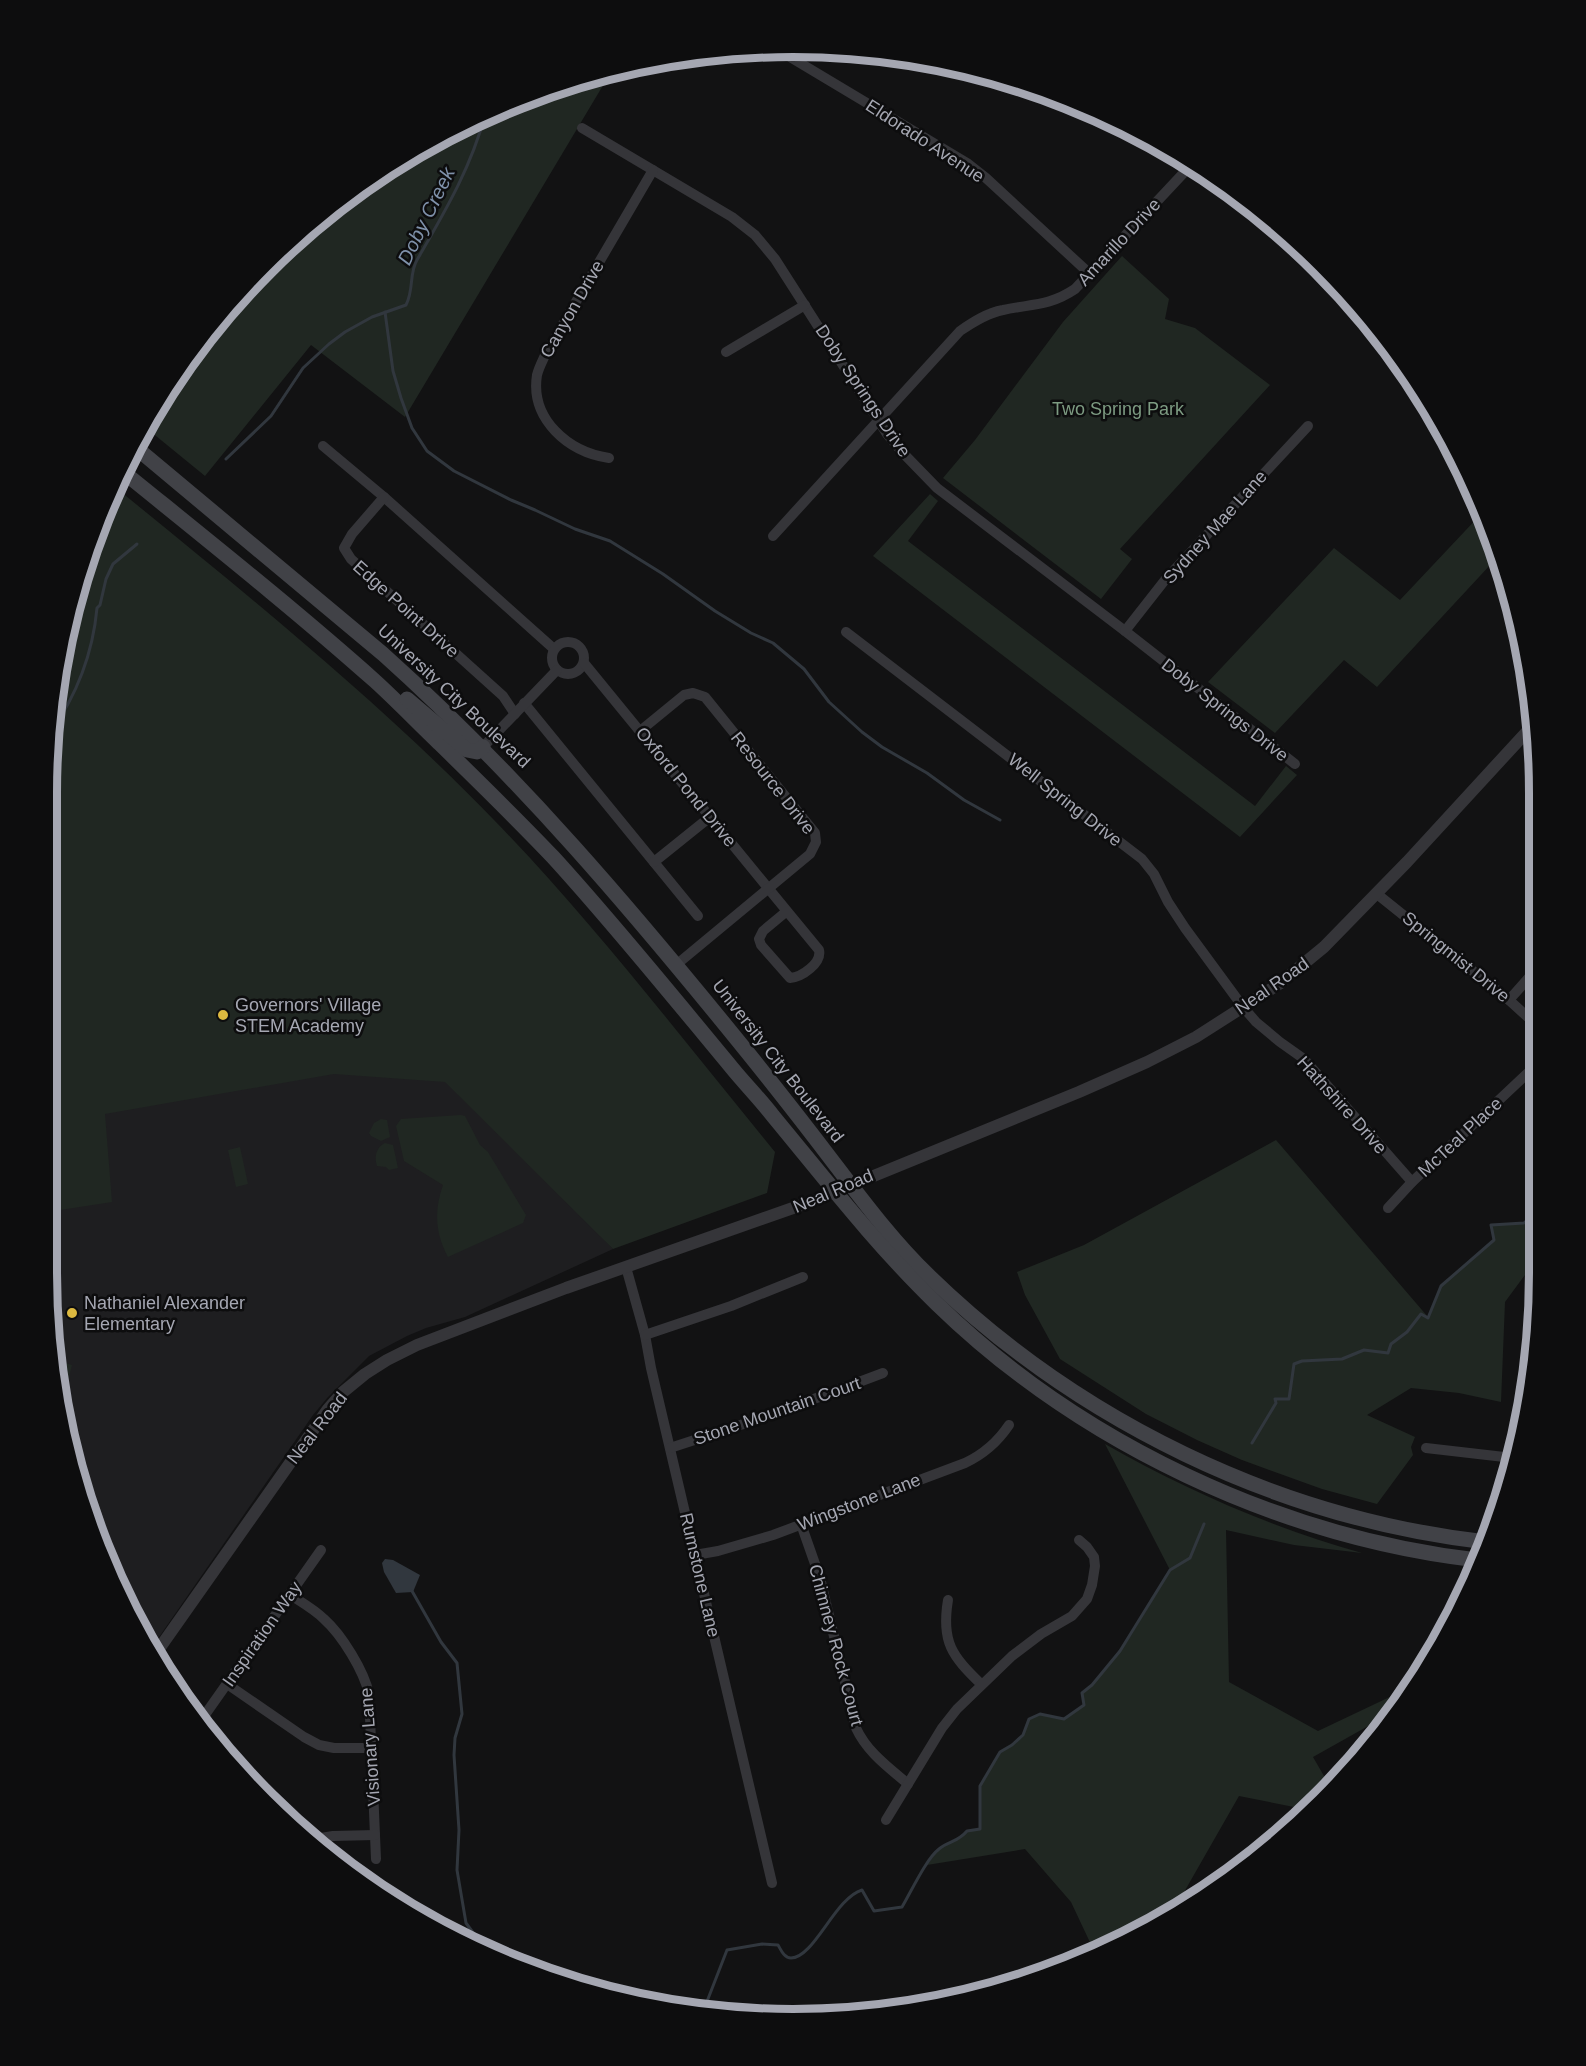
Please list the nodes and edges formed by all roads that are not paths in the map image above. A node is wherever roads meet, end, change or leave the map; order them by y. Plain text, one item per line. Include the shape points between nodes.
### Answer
1 (790, 57) edge
2 (582, 128) dead end
3 (653, 170) junction
4 (1186, 171) edge
5 (1090, 274) junction
6 (805, 305) junction
7 (726, 352) dead end
8 (879, 420) junction
9 (1308, 426) dead end
10 (323, 446) dead end
11 (141, 452) edge
12 (609, 458) dead end
13 (129, 476) edge
14 (384, 497) junction
15 (773, 536) dead end
16 (1125, 631) junction
17 (846, 632) dead end
18 (554, 649) junction
19 (584, 663) junction
20 (557, 670) junction
21 (379, 684) junction
22 (524, 703) junction
23 (515, 714) junction
24 (640, 731) junction
25 (1526, 733) edge
26 (483, 747) junction
27 (1295, 764) dead end
28 (710, 817) junction
29 (654, 862) junction
30 (768, 888) junction
31 (1377, 894) junction
32 (787, 911) junction
33 (698, 916) dead end
34 (676, 965) junction
35 (1529, 978) edge
36 (1509, 1000) junction
37 (1243, 1007) junction
38 (1529, 1018) edge
39 (1529, 1072) edge
40 (1412, 1182) junction
41 (850, 1185) junction
42 (834, 1192) junction
43 (1388, 1208) dead end
44 (626, 1267) junction
45 (803, 1277) dead end
46 (645, 1335) junction
47 (883, 1373) dead end
48 (1009, 1425) dead end
49 (670, 1448) junction
50 (1426, 1448) dead end
51 (1505, 1457) edge
52 (801, 1524) junction
53 (1079, 1540) dead end
54 (1478, 1541) edge
55 (321, 1550) dead end
56 (695, 1555) junction
57 (1471, 1559) edge
58 (290, 1594) junction
59 (948, 1600) dead end
60 (160, 1647) edge
61 (227, 1684) junction
62 (981, 1684) junction
63 (205, 1715) edge
64 (371, 1748) junction
65 (908, 1784) junction
66 (886, 1821) dead end
67 (375, 1834) junction
68 (323, 1838) edge
69 (376, 1858) dead end
70 (772, 1883) dead end

1 - 5 street, Eldorado Avenue via 966,163
2 - 3 street, Doby Springs Drive
3 - 6 street, Doby Springs Drive via 755,235
3 - 12 street, Canyon Drive via 546,353 537,376 538,401 549,424 578,449
4 - 5 street, Amarillo Drive
5 - 8 street, Amarillo Drive via 1075,289 1051,302 1003,310 973,322 960,331
6 - 7 street
6 - 8 street, Doby Springs Drive
8 - 15 street, Amarillo Drive
8 - 16 street, Doby Springs Drive via 903,453 937,488
9 - 16 street, Sydney Mae Lane via 1165,580
10 - 14 street
11 - 26 main road, University City Boulevard via 383,654
13 - 21 main road, University City Boulevard
14 - 18 street
14 - 23 street, Edge Point Drive via 344,548 351,559 503,696
16 - 27 street, Doby Springs Drive
17 - 37 street, Well Spring Drive via 1142,859 1185,928
18 - 19 street, Oxford Pond Drive via 563,642 574,642 583,649
18 - 20 street via 551,659
19 - 20 street via 570,675
19 - 24 street, Oxford Pond Drive
20 - 22 street
21 - 26 main road via 394,688 466,750 477,752
21 - 42 main road, University City Boulevard via 510,812 577,885
22 - 23 street
22 - 29 street
23 - 26 street
24 - 28 street, Oxford Pond Drive
24 - 30 street, Resource Drive via 684,695 705,697 813,828 816,842 810,854
25 - 31 street, Neal Road
26 - 34 main road, University City Boulevard via 582,854
28 - 29 street
28 - 30 street, Oxford Pond Drive
29 - 33 street
30 - 32 street, Oxford Pond Drive
30 - 34 street, Resource Drive
31 - 36 street, Springmist Drive
31 - 37 street, Neal Road via 1308,961
32 - 32 street, Oxford Pond Drive via 763,930 759,939 790,978 797,978 820,955
34 - 41 main road, University City Boulevard
35 - 36 street
36 - 38 street, Springmist Drive
37 - 40 street, Hathshire Drive via 1304,1059
37 - 41 street, Neal Road via 1147,1062
39 - 40 street, McTeal Place
40 - 43 street, McTeal Place
41 - 42 street, Neal Road
41 - 54 main road, University City Boulevard via 897,1244 959,1304 1050,1375 1133,1428 1196,1460 1302,1502 1403,1529
42 - 44 street, Neal Road
42 - 57 main road, University City Boulevard via 896,1264 950,1317 1032,1384 1124,1443 1222,1492 1295,1519 1369,1541
44 - 46 street, Rumstone Lane
44 - 60 street, Neal Road via 417,1345 358,1380 313,1428
45 - 46 street
46 - 49 street, Rumstone Lane
47 - 49 street, Stone Mountain Court
48 - 52 street, Wingstone Lane via 995,1444 979,1456
49 - 56 street, Rumstone Lane
50 - 51 street
52 - 56 street, Wingstone Lane
52 - 65 street, Chimney Rock Court via 820,1578 856,1728 875,1756
53 - 62 street via 1094,1557 1087,1599 1072,1616 1027,1644
55 - 58 street, Inspiration Way
56 - 70 street, Rumstone Lane
58 - 61 street, Inspiration Way
58 - 64 street, Visionary Lane via 335,1630 366,1680
59 - 62 street via 947,1641 959,1663
61 - 63 street, Inspiration Way
61 - 64 street via 318,1745 334,1749
62 - 65 street via 949,1719
64 - 67 street, Visionary Lane
65 - 66 street
67 - 68 street
67 - 69 street, Visionary Lane

